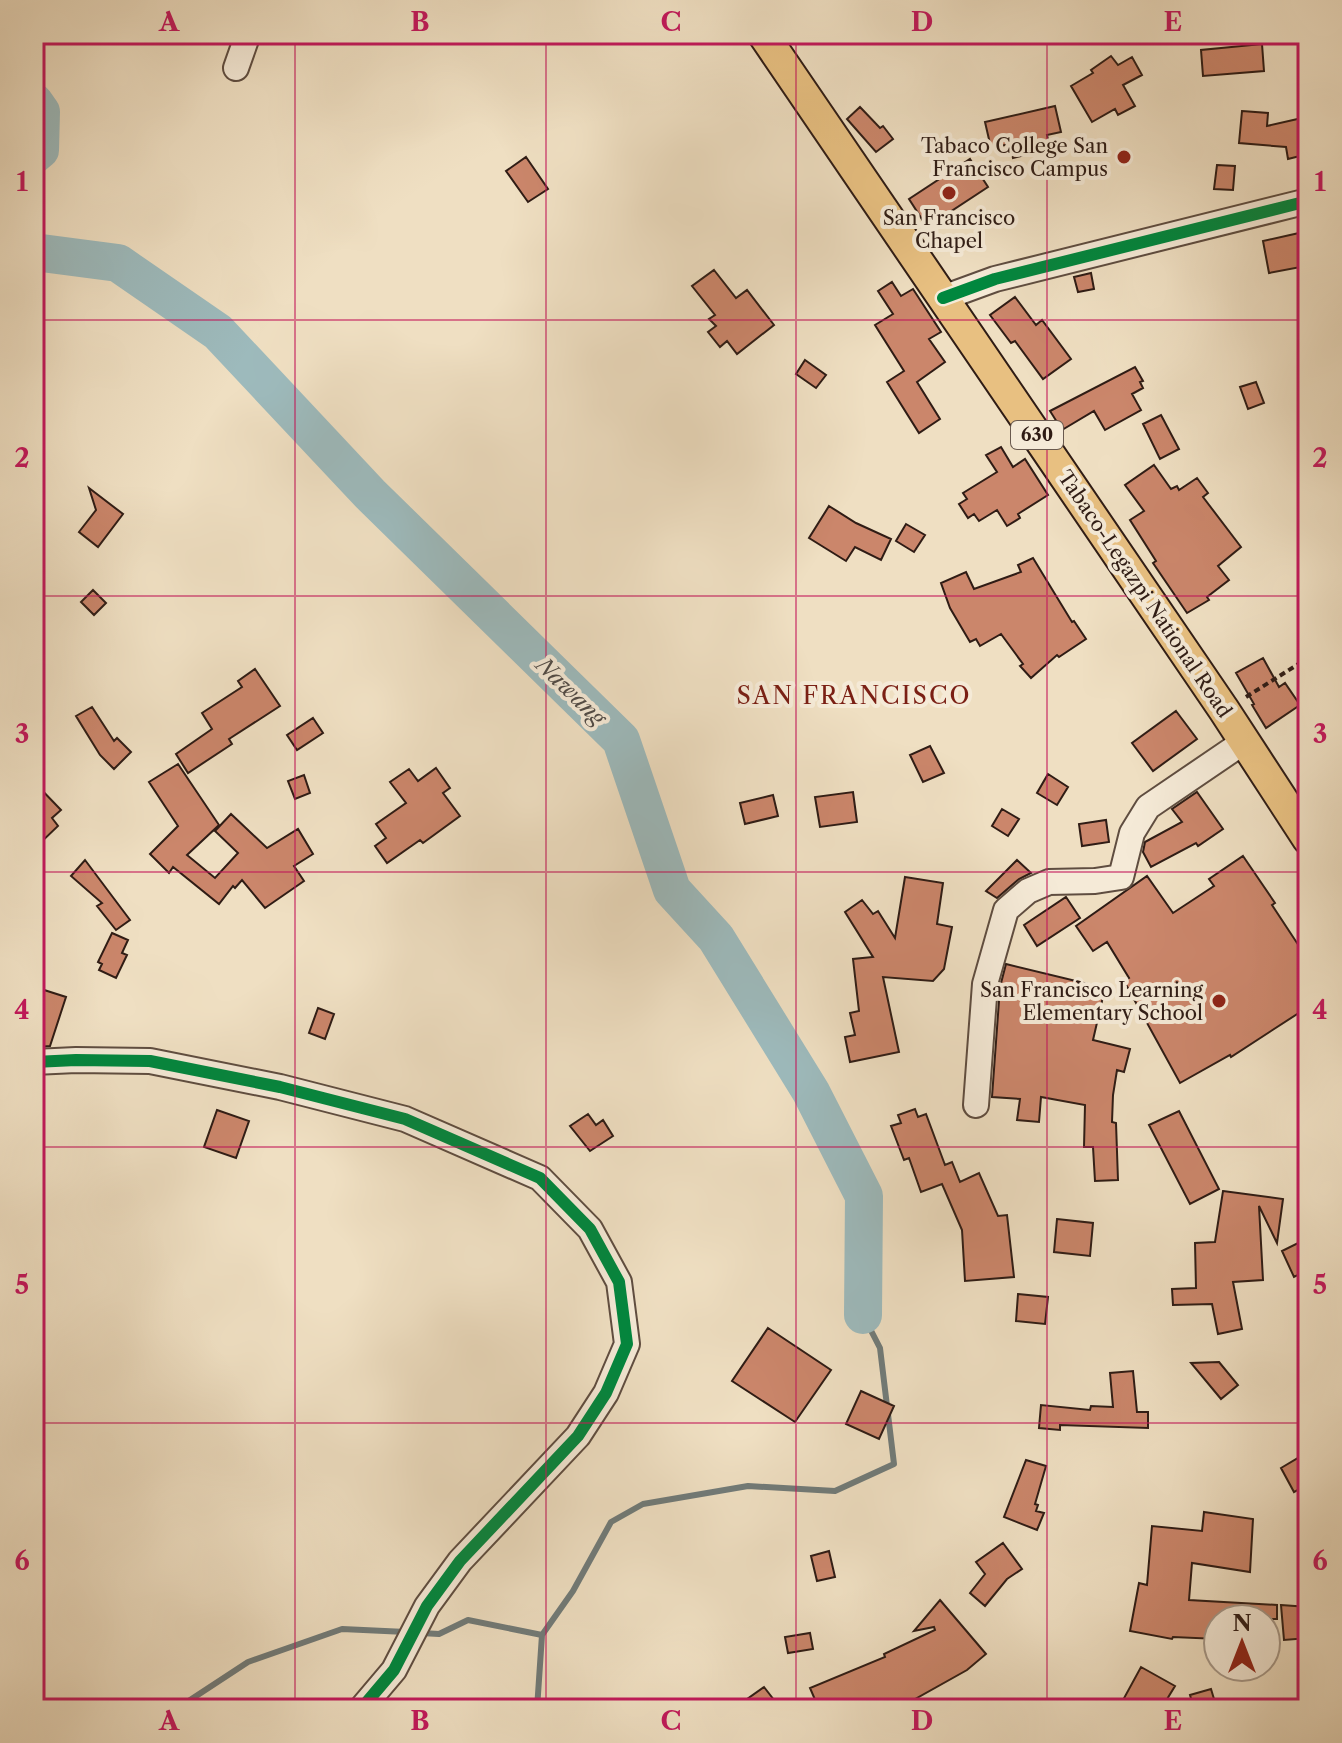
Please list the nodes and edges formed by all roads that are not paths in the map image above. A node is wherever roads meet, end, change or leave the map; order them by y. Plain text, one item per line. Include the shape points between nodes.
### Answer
1 (248, 34) edge
2 (763, 34) edge
3 (236, 68) dead end
4 (1308, 201) edge
5 (943, 298) junction
6 (1245, 741) junction
7 (1308, 839) edge
8 (34, 1062) edge
9 (976, 1105) dead end
10 (361, 1709) edge

1 - 3 street
2 - 5 main road, Tabaco-Legazpi National Road / 630
4 - 5 street via 995,279
5 - 6 main road, Tabaco-Legazpi National Road / 630
6 - 7 main road, Tabaco-Legazpi National Road / 630
6 - 9 street via 1148,807 1132,833 1121,877 1049,882 1006,910 985,984
8 - 10 street via 150,1061 405,1119 540,1178 590,1229 619,1282 627,1344 606,1393 578,1436 460,1561 427,1606 394,1670

